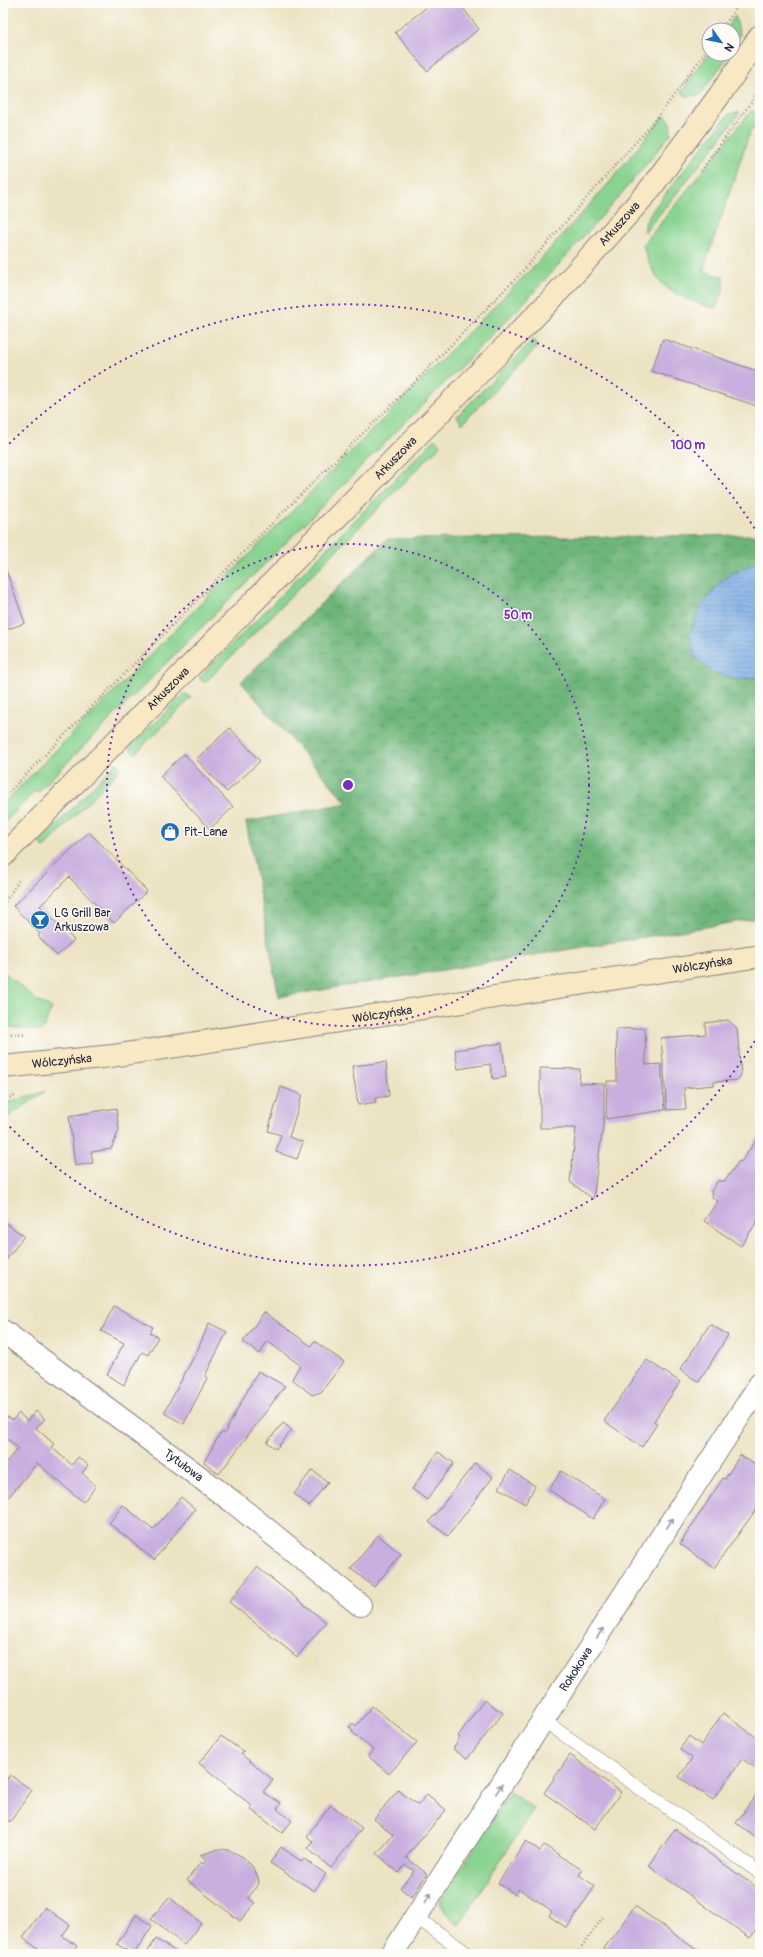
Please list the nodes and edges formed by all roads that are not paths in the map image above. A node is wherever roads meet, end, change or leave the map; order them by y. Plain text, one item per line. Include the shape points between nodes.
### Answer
1 (760, 36) edge
2 (3, 856) edge
3 (760, 956) edge
4 (3, 1067) edge
5 (3, 1331) edge
6 (760, 1384) edge
7 (360, 1605) dead end
8 (543, 1720) junction
9 (760, 1872) edge
10 (416, 1916) junction
11 (392, 1954) edge
12 (468, 1954) edge

1 - 2 main road, Arkuszowa via 647,193 549,302
3 - 4 main road, Wólczyńska via 112,1056
5 - 7 street, Tytułowa via 233,1502
8 -> 6 street, Rokokowa
8 - 9 lane
10 -> 8 street, Rokokowa
10 - 11 street, Rokokowa
10 - 12 lane

